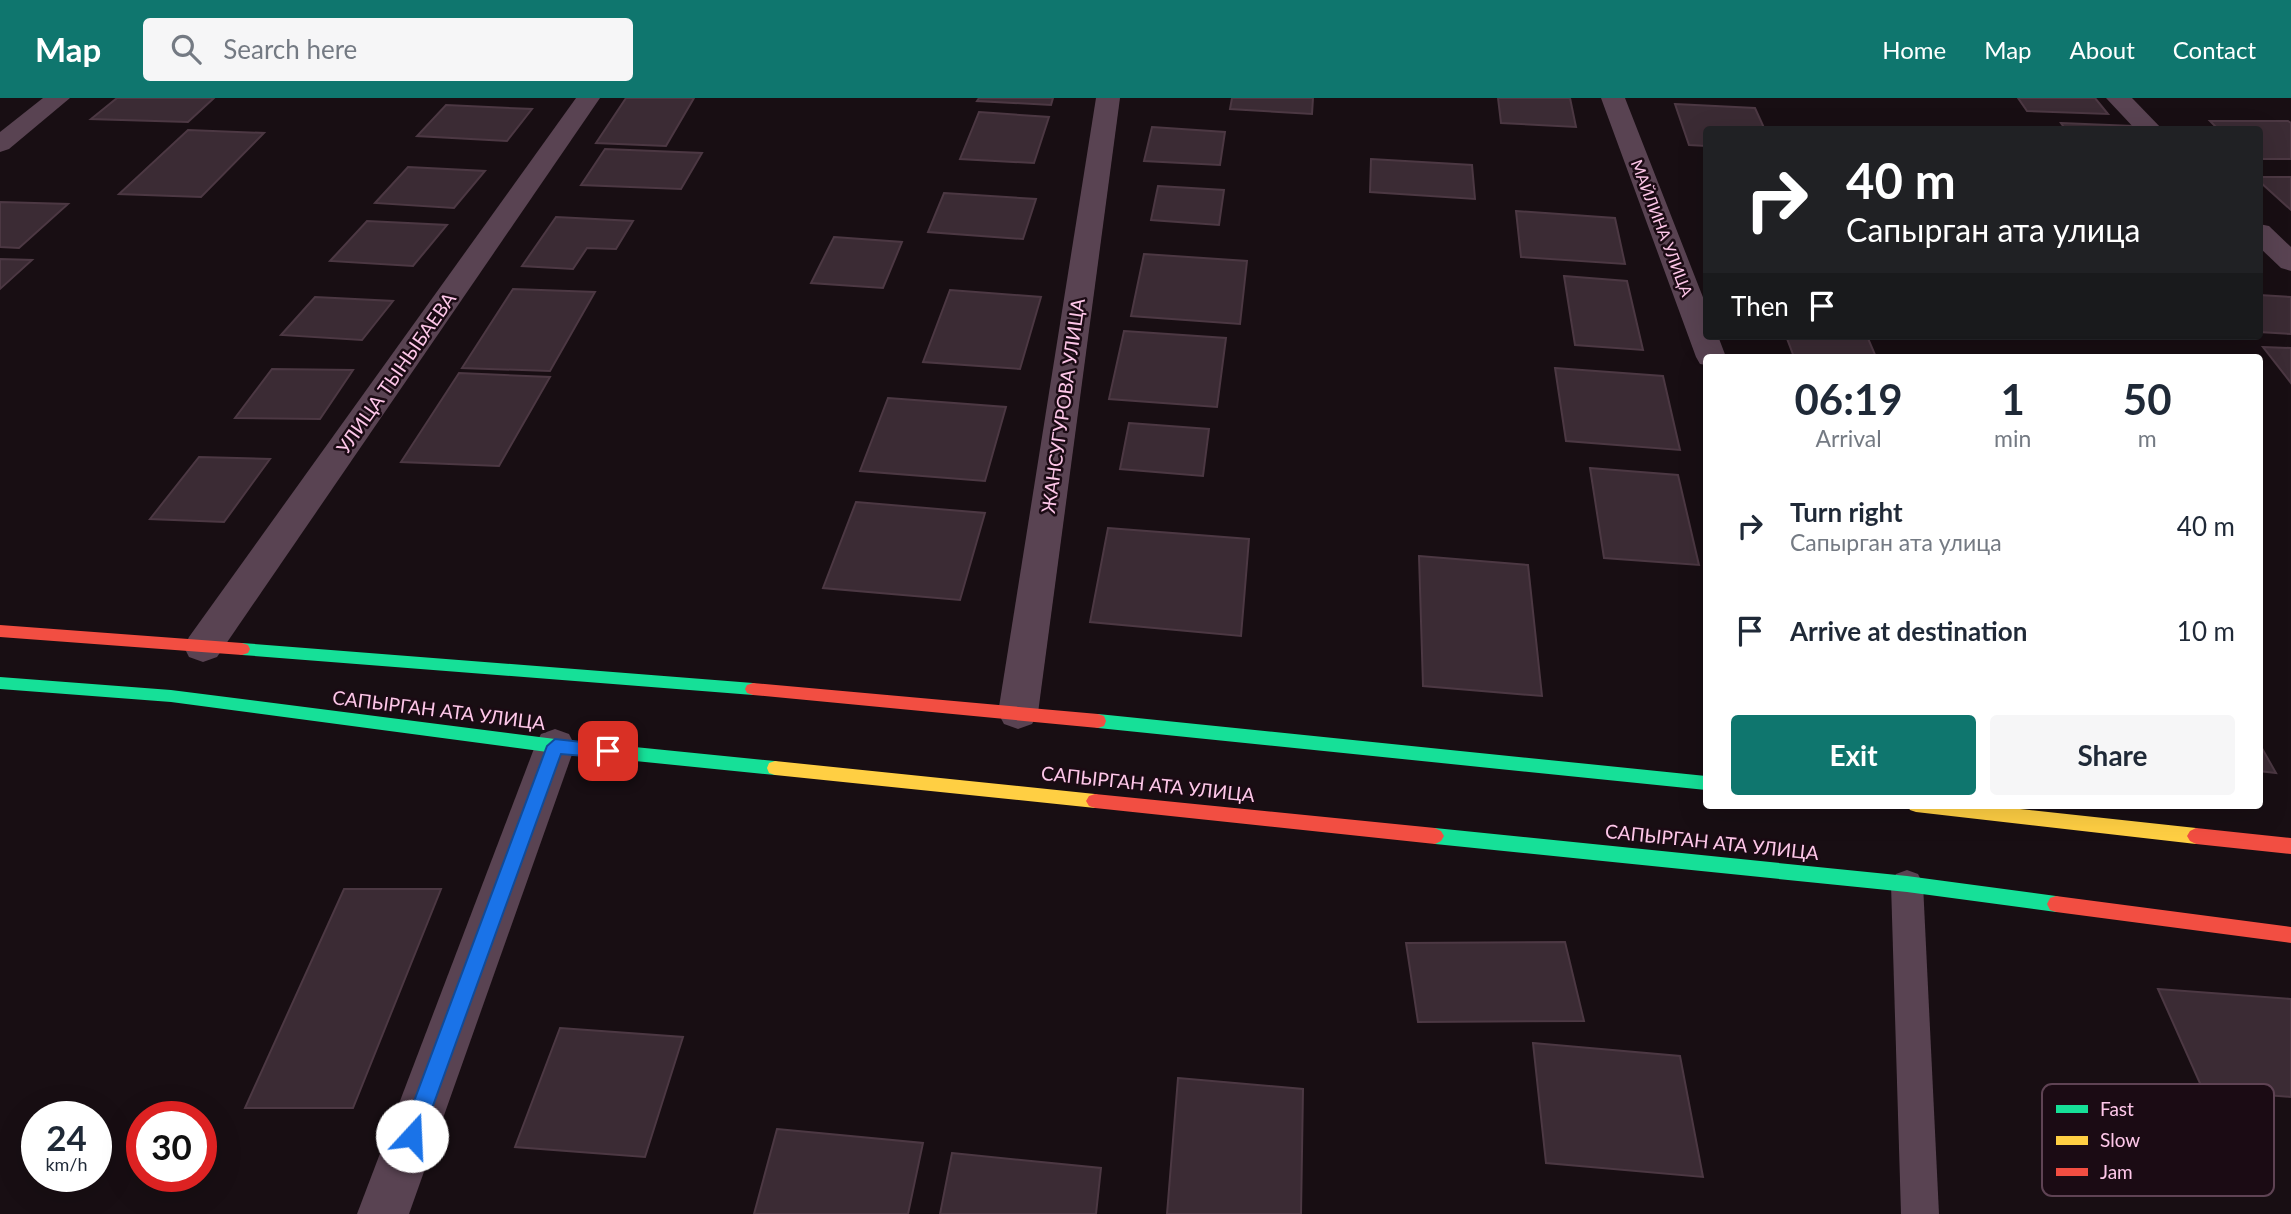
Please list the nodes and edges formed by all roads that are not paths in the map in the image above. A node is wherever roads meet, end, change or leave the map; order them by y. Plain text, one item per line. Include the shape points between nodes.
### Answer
1 (58, 98) edge
2 (588, 98) edge
3 (1108, 98) edge
4 (1613, 98) edge
5 (2118, 98) edge
6 (2147, 126) edge
7 (0, 144) edge
8 (2263, 236) edge
9 (2291, 262) edge
10 (1703, 336) edge
11 (0, 631) edge
12 (203, 647) junction
13 (0, 683) edge
14 (1018, 713) junction
15 (555, 746) junction
16 (1703, 783) edge
17 (1953, 809) edge
18 (2291, 846) edge
19 (1907, 884) junction
20 (2291, 935) edge
21 (383, 1214) edge
22 (1920, 1214) edge

1 - 7 street
2 - 12 street, УЛИЦА ТЫНЫБАЕВА
3 - 14 street, ЖАНСУГУРОВА УЛИЦА
4 - 10 street, МАЙЛИНА УЛИЦА
5 - 6 street
8 - 9 street
11 - 12 main road
12 - 14 main road via 587,674
13 - 15 main road, САПЫРГАН АТА УЛИЦА via 171,696
14 - 16 main road
15 - 19 main road, САПЫРГАН АТА УЛИЦА
15 - 21 street
17 - 18 main road
19 - 20 main road, САПЫРГАН АТА УЛИЦА
19 - 22 lane

